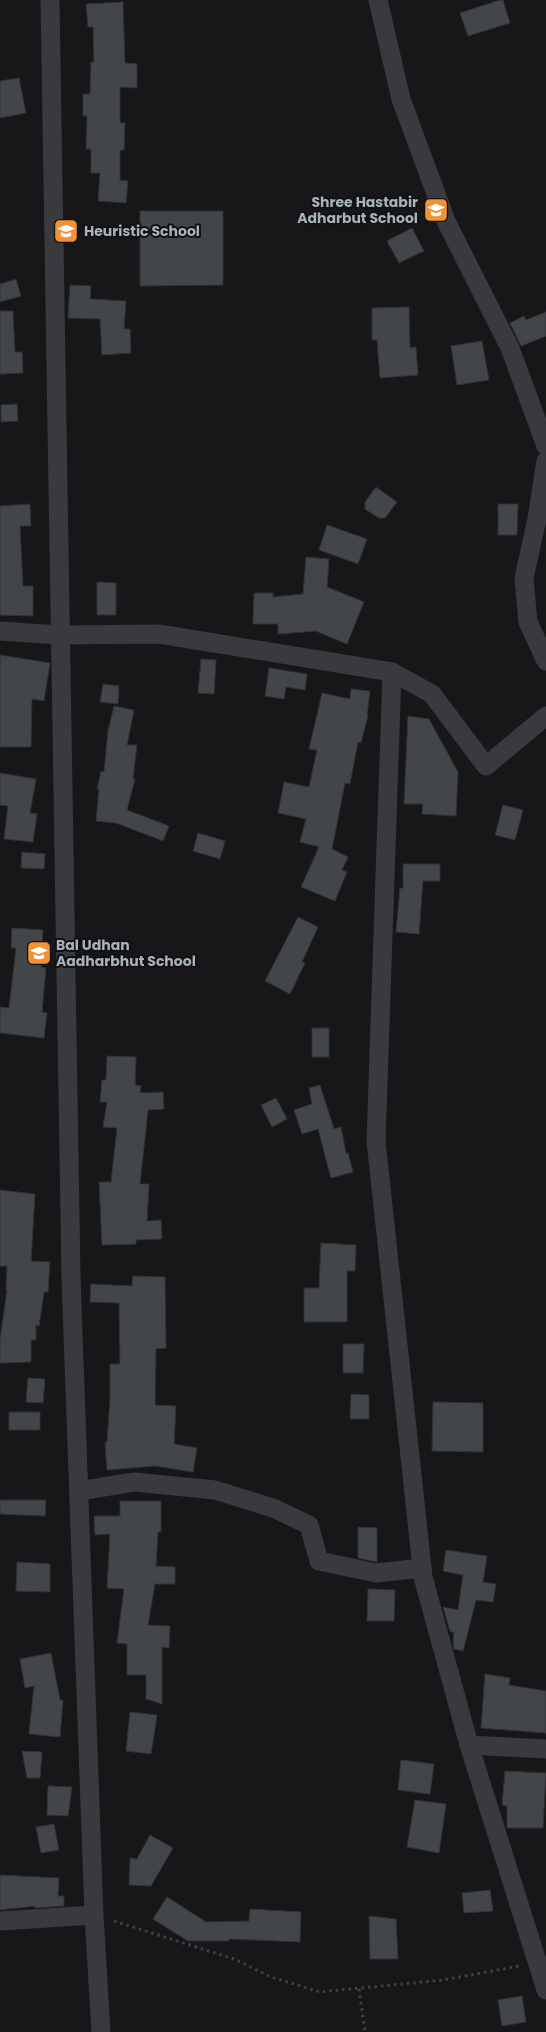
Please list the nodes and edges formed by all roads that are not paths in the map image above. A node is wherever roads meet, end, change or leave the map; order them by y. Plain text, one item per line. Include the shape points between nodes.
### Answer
1 (50, 0) edge
2 (378, 0) edge
3 (546, 446) edge
4 (546, 461) edge
5 (0, 631) edge
6 (59, 634) junction
7 (546, 661) edge
8 (392, 672) junction
9 (546, 716) edge
10 (79, 1491) junction
11 (422, 1568) junction
12 (470, 1745) junction
13 (546, 1749) edge
14 (94, 1915) junction
15 (0, 1921) edge
16 (546, 1990) edge
17 (101, 2032) edge

1 - 6 street
2 - 3 street via 401,100 446,221 510,348
4 - 7 street via 524,578 528,622
5 - 6 street
6 - 8 street via 159,634
6 - 10 street via 71,1268
8 - 9 street via 432,694 486,766
8 - 11 street via 376,1141
10 - 11 street via 134,1482 215,1490 273,1508 309,1525 319,1561 376,1573
10 - 14 street
11 - 12 street
12 - 13 street
12 - 16 street
14 - 15 street
14 - 17 street

